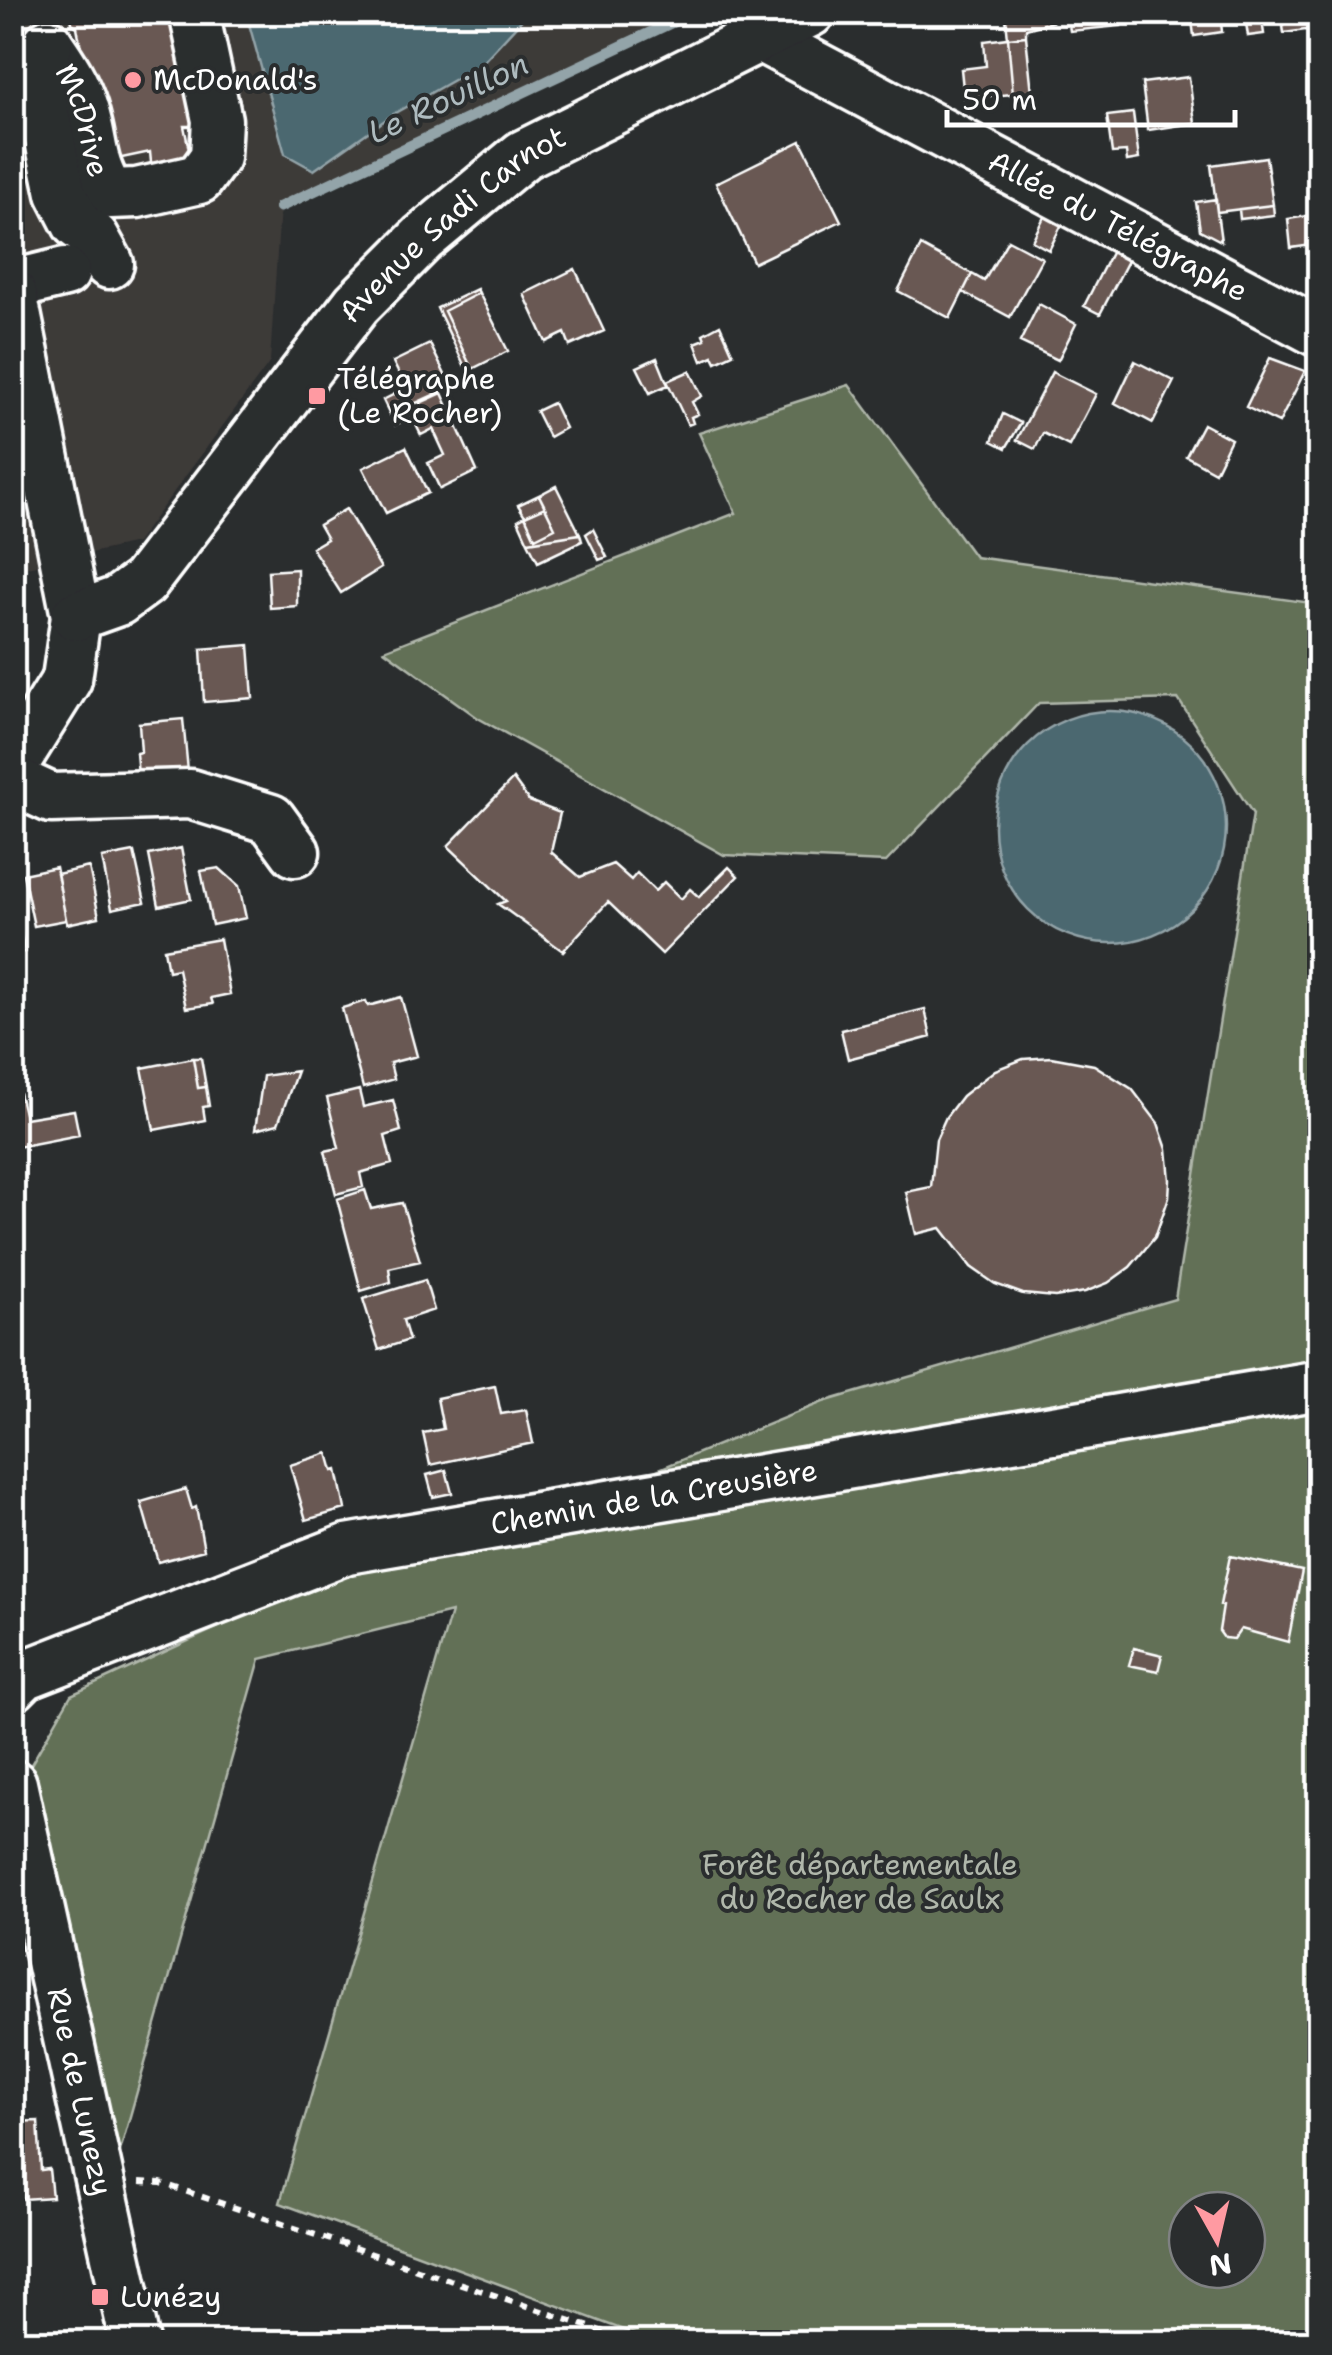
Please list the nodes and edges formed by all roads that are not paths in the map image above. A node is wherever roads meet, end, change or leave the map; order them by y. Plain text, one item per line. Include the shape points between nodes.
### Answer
1 (194, 12) edge
2 (810, 12) edge
3 (45, 28) edge
4 (760, 37) junction
5 (12, 285) edge
6 (12, 294) edge
7 (1320, 332) edge
8 (76, 616) junction
9 (12, 767) edge
10 (12, 780) edge
11 (295, 852) dead end
12 (1320, 1386) edge
13 (12, 1686) edge
14 (12, 1784) edge
15 (135, 2342) edge

1 - 3 street, McDrive via 217,120 215,157 199,180 138,193 87,189 76,178
2 - 4 street, Avenue Sadi Carnot
3 - 5 street via 38,83 61,193 94,238 87,268
4 - 7 street, Allée du Télégraphe
4 - 8 street, Avenue Sadi Carnot via 523,155 423,238 357,304 144,582 118,601
6 - 8 street
8 - 9 street via 66,679
10 - 11 street via 51,798 190,794 271,819
12 - 13 street, Chemin de la Creusière via 347,1549 24,1675
14 - 15 street, Rue de Lunezy

